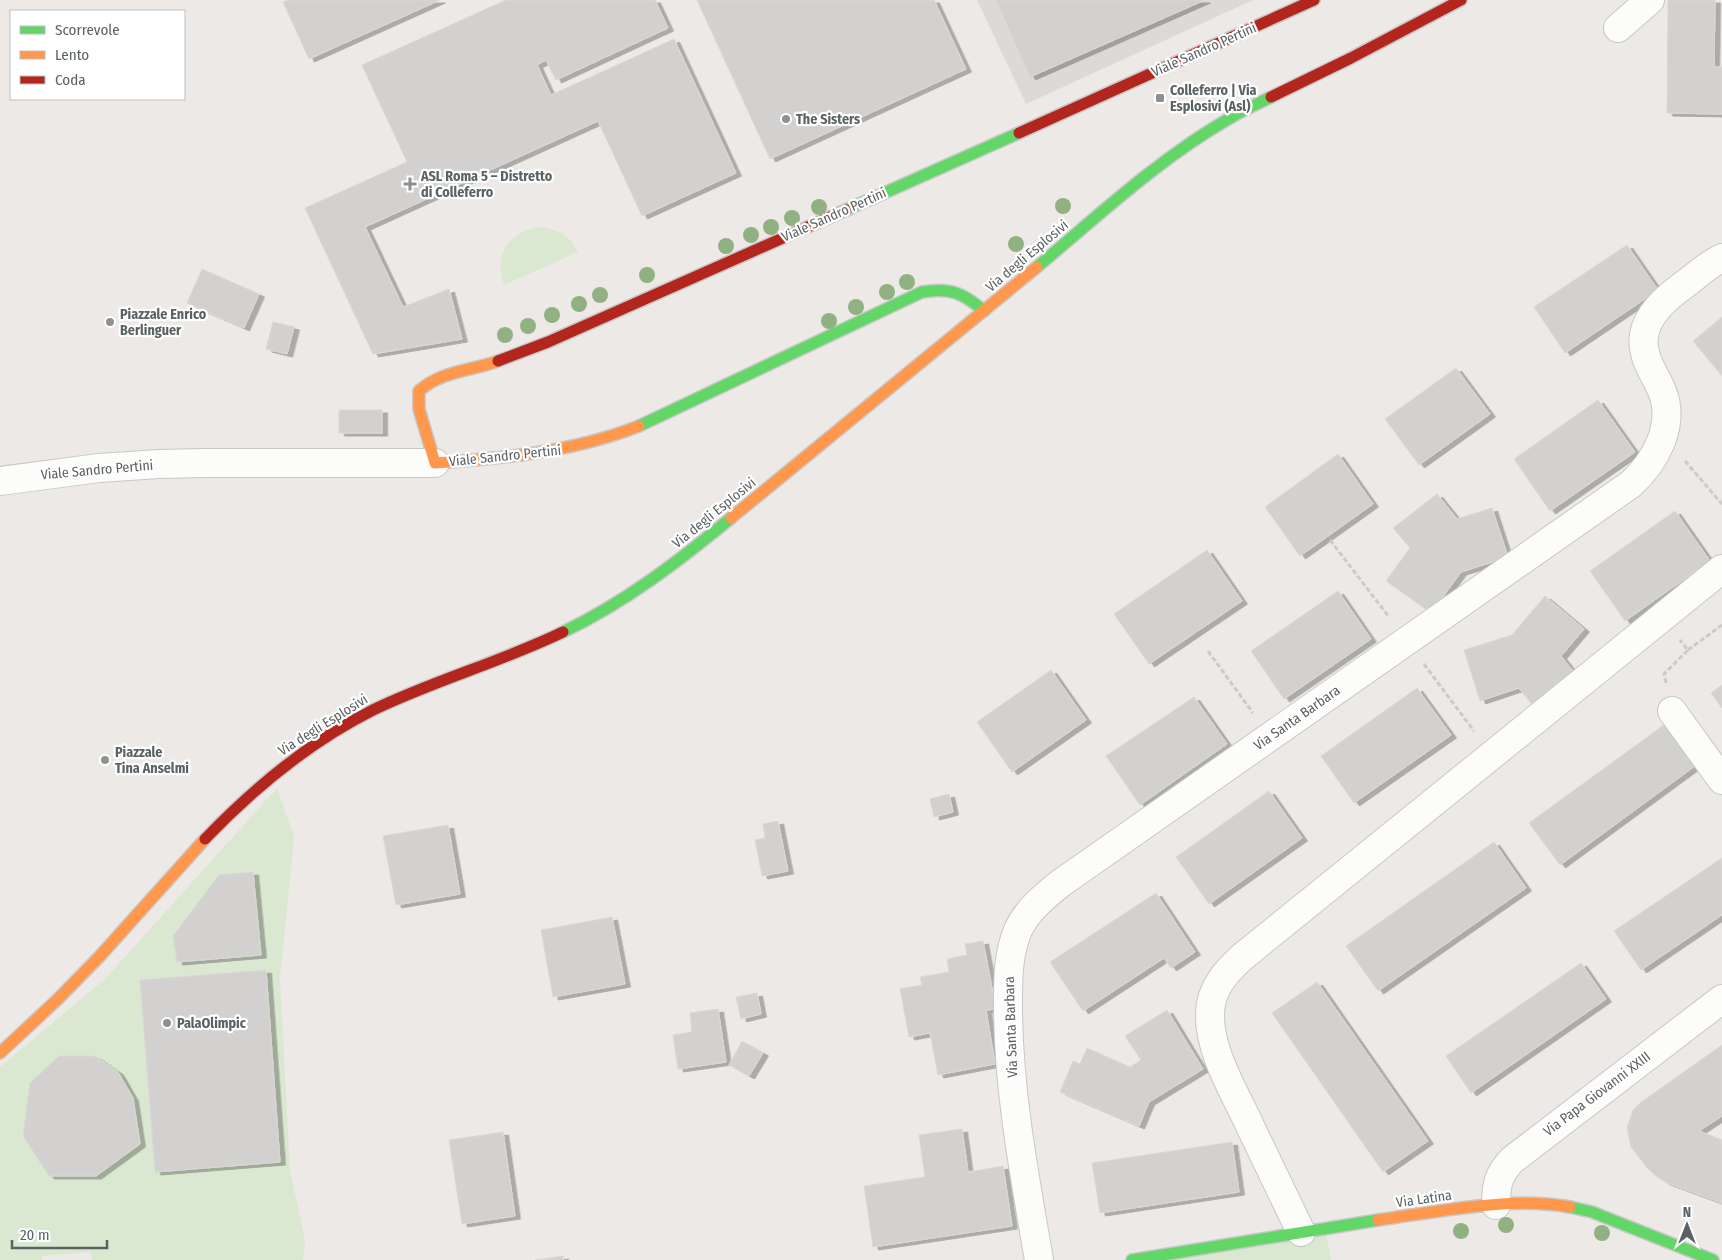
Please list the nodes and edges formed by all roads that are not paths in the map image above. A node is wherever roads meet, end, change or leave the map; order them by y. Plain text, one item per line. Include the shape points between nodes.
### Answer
1 (1314, 0) edge
2 (1461, 0) edge
3 (1650, 0) edge
4 (1618, 28) dead end
5 (1722, 258) edge
6 (984, 311) junction
7 (435, 463) junction
8 (0, 480) edge
9 (1722, 569) edge
10 (1672, 711) road end
11 (1722, 780) edge
12 (1722, 998) edge
13 (0, 1053) edge
14 (1496, 1205) junction
15 (1301, 1232) junction
16 (1039, 1260) edge
17 (1132, 1260) edge
18 (1712, 1260) edge

1 - 7 main road, Viale Sandro Pertini via 558,338 425,384 419,391 419,409
2 - 6 main road, Via degli Esplosivi via 1237,113 1193,141
3 - 4 street
5 - 16 street, Via Santa Barbara via 1662,301 1644,330 1644,352 1663,392 1666,415 1658,450 1631,484 1061,883 1038,902 1019,928 1009,961 1008,1030 1014,1106
6 - 7 main road, Viale Sandro Pertini via 956,292 922,292 623,433 546,453
6 - 13 main road, Via degli Esplosivi via 712,535 634,593 549,639 372,711 286,766 242,802 179,866 97,960
7 - 8 street, Viale Sandro Pertini via 185,463 99,468
9 - 15 street via 1226,972 1215,990 1210,1012 1218,1055
10 - 11 street
12 - 14 street, Via Papa Giovanni XXIII via 1512,1160 1501,1173
14 - 15 main road, Via Latina
14 - 18 main road, Via Latina via 1541,1203 1576,1208
15 - 17 main road, Via Latina

